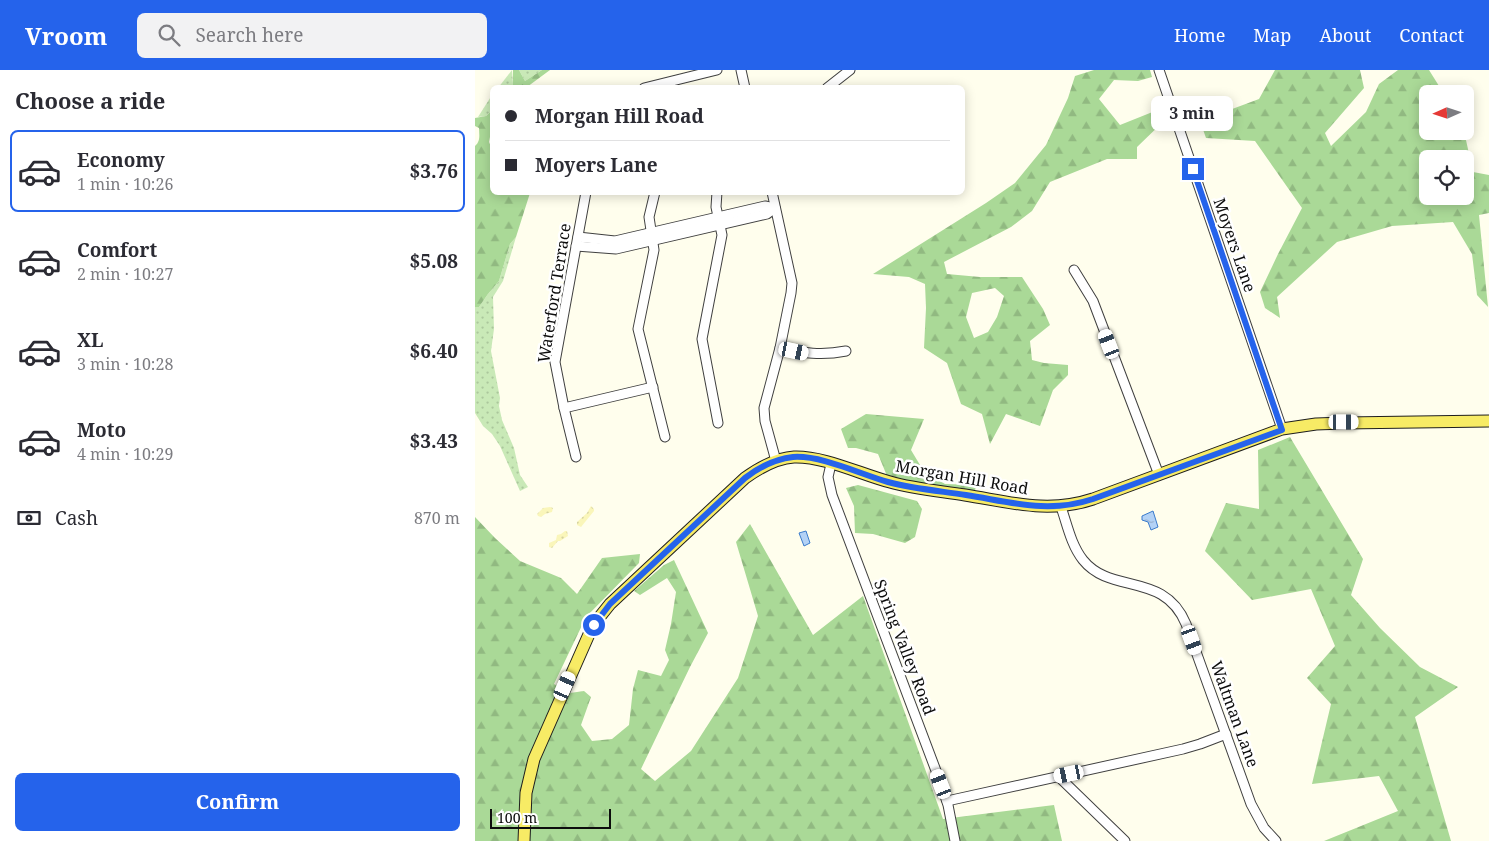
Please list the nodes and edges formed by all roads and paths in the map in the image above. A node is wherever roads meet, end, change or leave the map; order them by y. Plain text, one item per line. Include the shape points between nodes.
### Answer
1 (717, 70) edge
2 (741, 70) edge
3 (849, 70) edge
4 (1159, 70) edge
5 (656, 85) edge
6 (744, 85) edge
7 (831, 85) edge
8 (585, 195) edge
9 (654, 195) edge
10 (717, 195) edge
11 (772, 195) edge
12 (775, 208) junction
13 (719, 220) junction
14 (652, 236) junction
15 (577, 242) junction
16 (1074, 270) dead end
17 (780, 348) junction
18 (846, 351) dead end
19 (653, 387) junction
20 (564, 408) junction
21 (1489, 421) edge
22 (718, 422) dead end
23 (1282, 430) junction
24 (665, 437) dead end
25 (576, 457) dead end
26 (776, 461) junction
27 (831, 464) junction
28 (1159, 474) junction
29 (1061, 507) junction
30 (1226, 734) junction
31 (1058, 776) junction
32 (947, 801) junction
33 (524, 841) edge
34 (955, 841) edge
35 (1125, 841) edge
36 (1276, 841) edge

1 - 5 street
2 - 6 street
3 - 7 street
4 - 23 street, Moyers Lane
8 - 15 street, Waterford Terrace
9 - 14 street via 649,217
10 - 13 street
11 - 12 street
12 - 13 street via 765,206
12 - 17 street via 792,283
13 - 14 street
13 - 22 street via 722,235 702,339
14 - 15 street
14 - 19 street via 654,250 639,329
15 - 20 street, Waterford Terrace via 555,362
16 - 28 street via 1093,301
17 - 18 street via 808,354
17 - 26 street via 764,408
19 - 20 street
19 - 24 street
20 - 25 street, Waterford Terrace
21 - 23 main road, Morgan Hill Road via 1344,422
23 - 28 main road, Morgan Hill Road
26 - 27 main road, Morgan Hill Road via 792,457 818,459
26 - 33 main road, Morgan Hill Road via 745,478 610,604 598,619 533,758 526,793
27 - 29 main road, Morgan Hill Road via 917,488
27 - 32 street, Spring Valley Road via 828,477 832,496
28 - 29 main road, Morgan Hill Road via 1076,505
29 - 30 street, Waltman Lane via 1077,551 1090,567 1109,577 1155,591 1178,610
30 - 31 street via 1188,748
30 - 36 street, Waltman Lane via 1253,809 1263,828
31 - 32 street
31 - 35 street
32 - 34 street, Spring Valley Road

